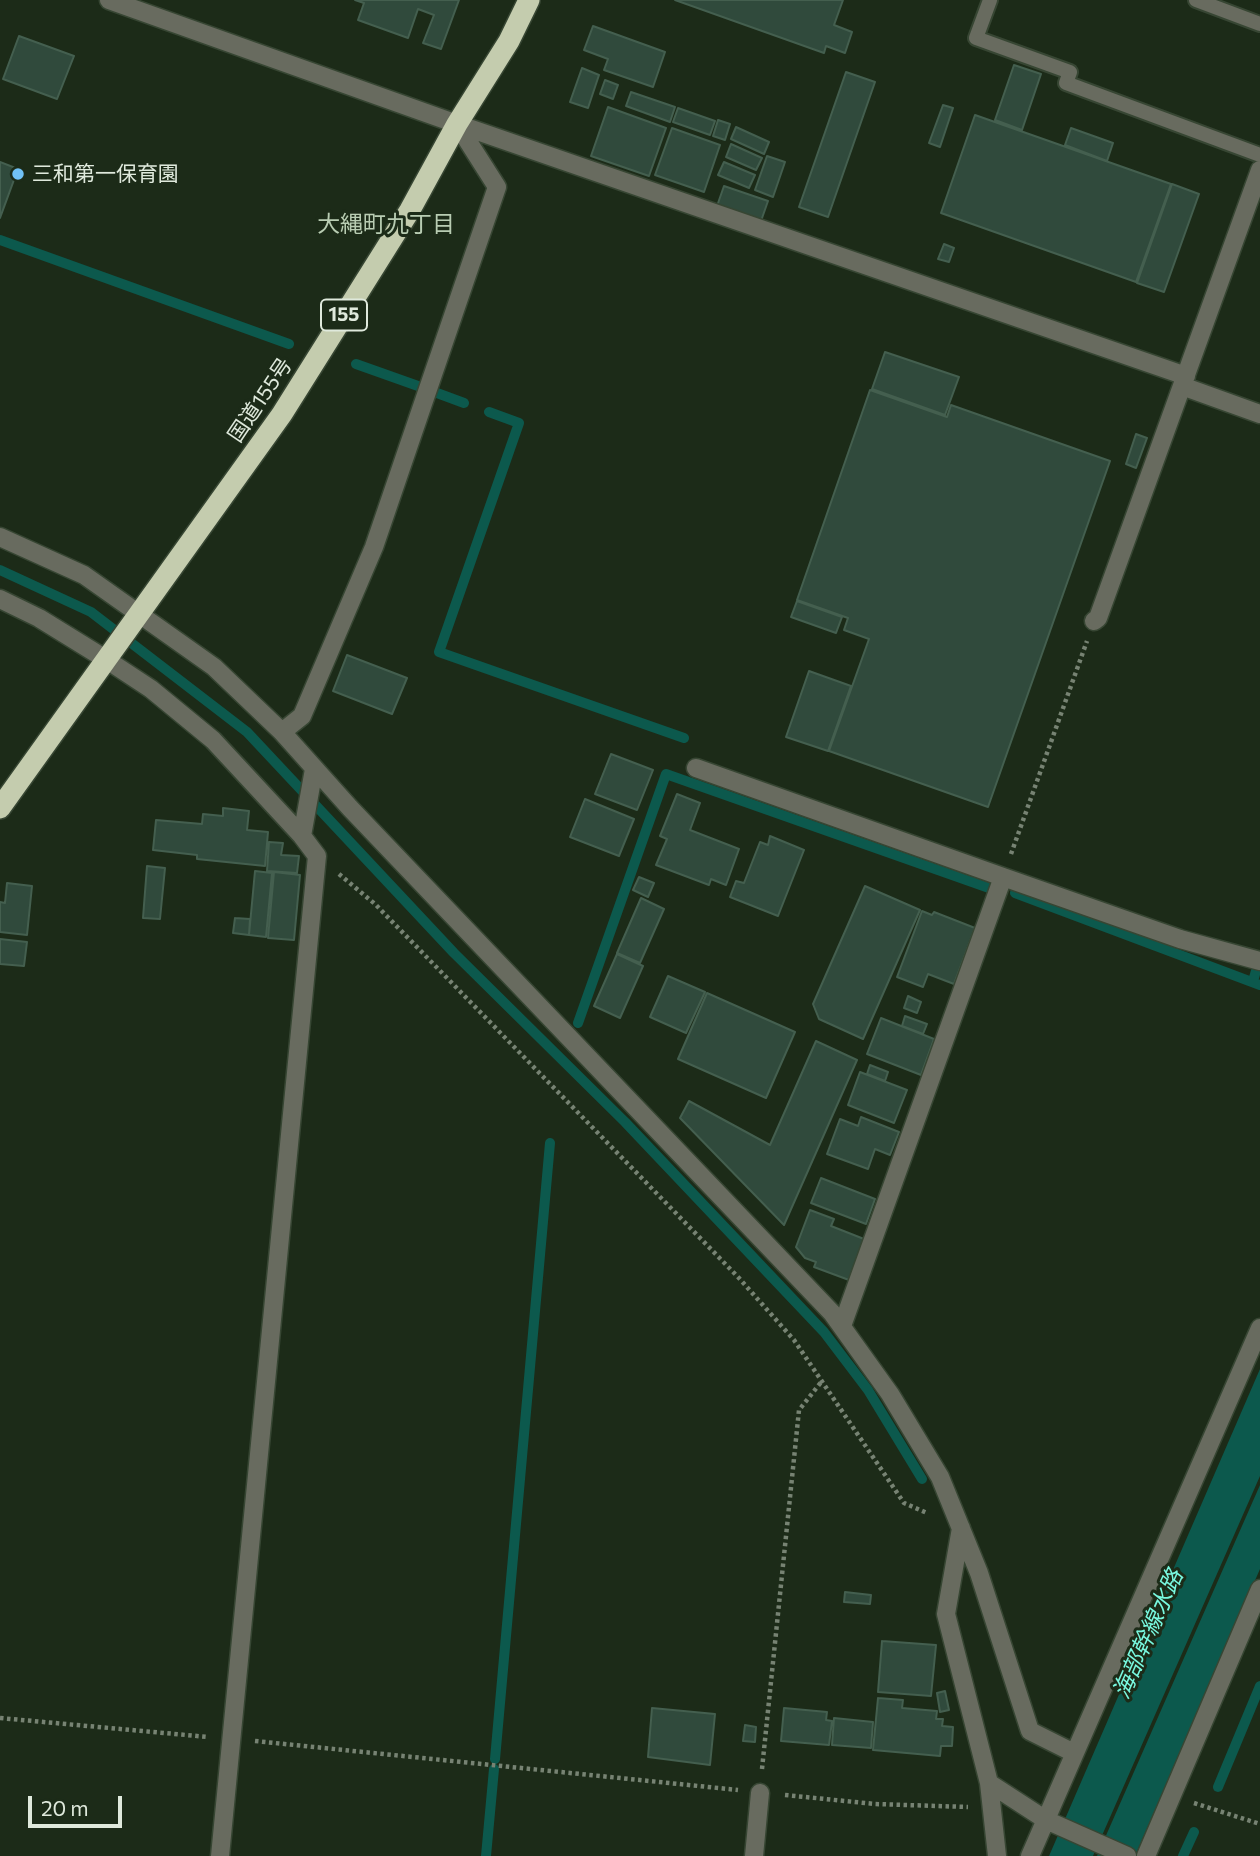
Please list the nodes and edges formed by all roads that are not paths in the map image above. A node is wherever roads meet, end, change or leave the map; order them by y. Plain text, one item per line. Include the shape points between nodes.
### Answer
1 (109, 0) edge
2 (529, 0) edge
3 (990, 0) edge
4 (1196, 0) edge
5 (1260, 24) edge
6 (457, 124) junction
7 (1260, 155) edge
8 (1260, 170) edge
9 (1184, 381) junction
10 (1260, 414) edge
11 (0, 537) edge
12 (0, 599) edge
13 (140, 615) junction
14 (1094, 621) road end
15 (107, 660) junction
16 (282, 732) junction
17 (696, 768) dead end
18 (314, 769) junction
19 (0, 808) edge
20 (304, 827) junction
21 (1003, 877) junction
22 (1260, 961) edge
23 (842, 1326) junction
24 (1260, 1328) edge
25 (961, 1528) junction
26 (1260, 1588) edge
27 (1074, 1753) junction
28 (989, 1783) junction
29 (760, 1793) road end
30 (1051, 1822) junction
31 (220, 1856) edge
32 (754, 1856) edge
33 (997, 1856) edge
34 (1030, 1856) edge
35 (1127, 1856) edge
36 (1146, 1856) edge

1 - 6 street
2 - 6 highway, 国道155号 / 155
3 - 7 lane via 976,38 1070,72 1066,83
4 - 5 lane
6 - 9 street
6 - 13 highway, 国道155号 / 155 via 410,210 282,414
6 - 16 street via 498,187 374,547 302,716
8 - 9 street
9 - 10 street
9 - 14 street
11 - 13 street via 84,575
12 - 15 street
13 - 15 highway, 国道155号 / 155
13 - 16 street via 214,667
15 - 19 highway, 国道155号 / 155
15 - 20 street via 213,740
16 - 18 street
17 - 21 street
18 - 20 street
18 - 23 street
20 - 31 street via 317,856
21 - 22 street via 1180,939
21 - 23 street
23 - 25 street via 940,1477
24 - 27 street
25 - 27 street via 1030,1731
25 - 28 street via 946,1614
26 - 36 street
27 - 30 street
28 - 30 street
28 - 33 street
29 - 32 street
30 - 34 street
30 - 35 street

